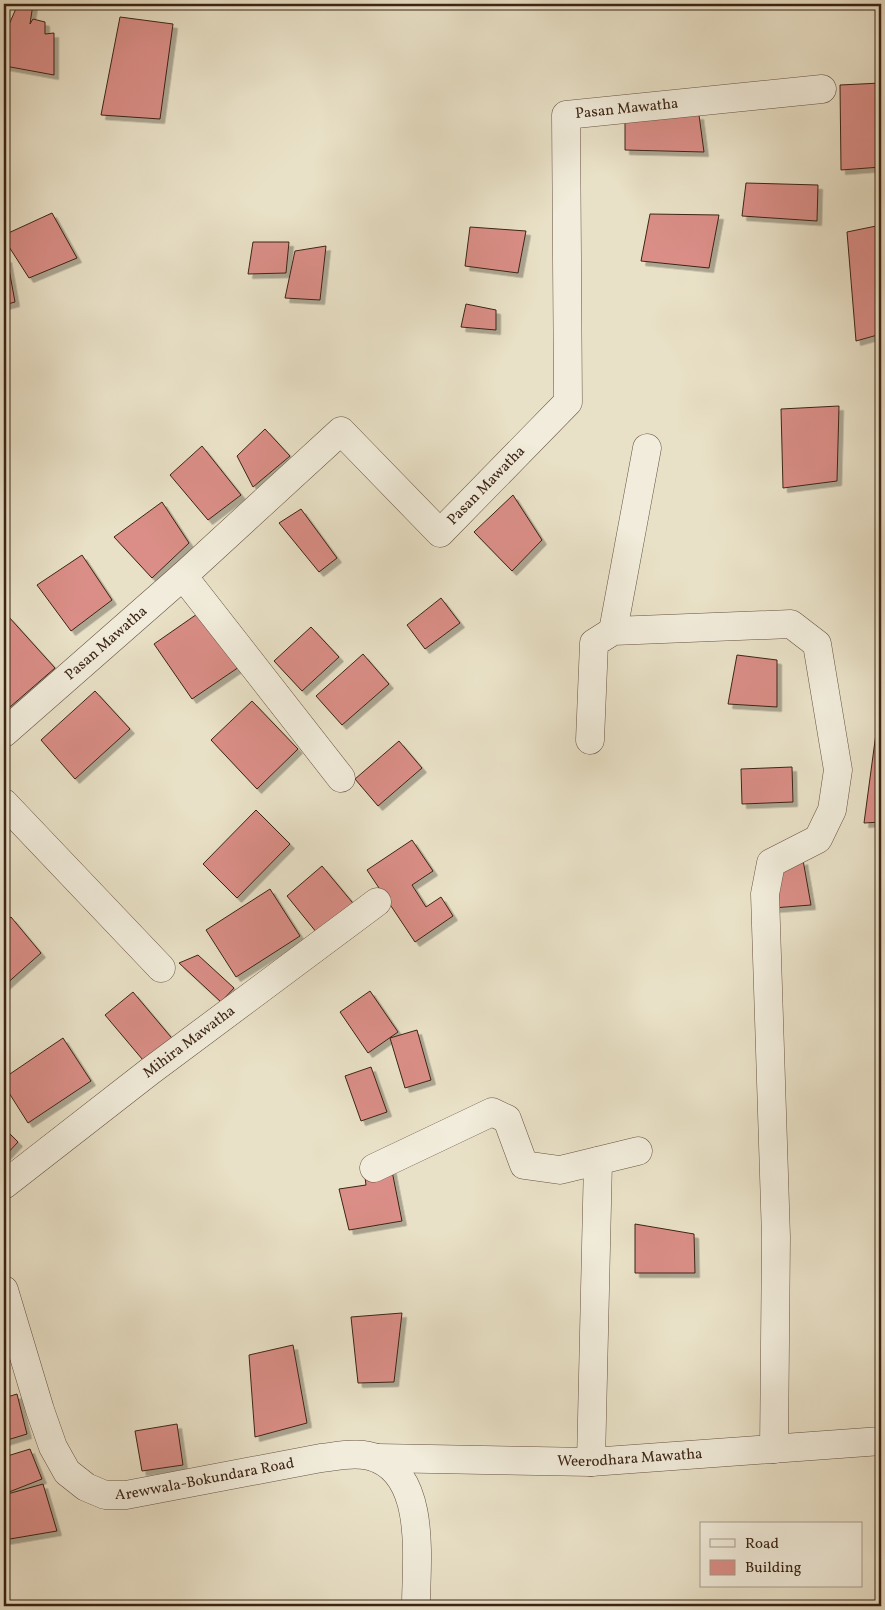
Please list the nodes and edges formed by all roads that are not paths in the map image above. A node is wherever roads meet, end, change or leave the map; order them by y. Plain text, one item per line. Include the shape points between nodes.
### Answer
1 (822, 89) dead end
2 (647, 448) dead end
3 (183, 576) junction
4 (613, 631) junction
5 (4, 733) edge
6 (590, 740) dead end
7 (341, 778) dead end
8 (4, 803) edge
9 (377, 902) dead end
10 (161, 968) dead end
11 (638, 1151) dead end
12 (598, 1161) junction
13 (374, 1168) dead end
14 (4, 1185) edge
15 (4, 1290) edge
16 (881, 1441) edge
17 (774, 1449) junction
18 (378, 1458) junction
19 (591, 1462) junction
20 (416, 1606) edge

1 - 3 street, Pasan Mawatha via 566,115 568,402 440,533 341,431
2 - 4 street
3 - 5 street, Pasan Mawatha
3 - 7 street
4 - 6 street via 594,643
4 - 17 street via 791,624 817,644 838,770 832,810 818,839 771,863 765,894 776,1237
8 - 10 street
9 - 14 street, Mihira Mawatha
11 - 12 street
12 - 13 street via 560,1170 524,1165 507,1119 492,1112
12 - 19 street
15 - 18 street, Arewwala-Bokundara Road via 53,1448 67,1472 86,1487 105,1495 126,1495 322,1458 354,1454
16 - 17 street, Weerodhara Mawatha
17 - 19 street, Weerodhara Mawatha
18 - 19 street, Weerodhara Mawatha
18 - 20 street, Arewwala-Bokundara Road via 396,1471 412,1500 417,1539

